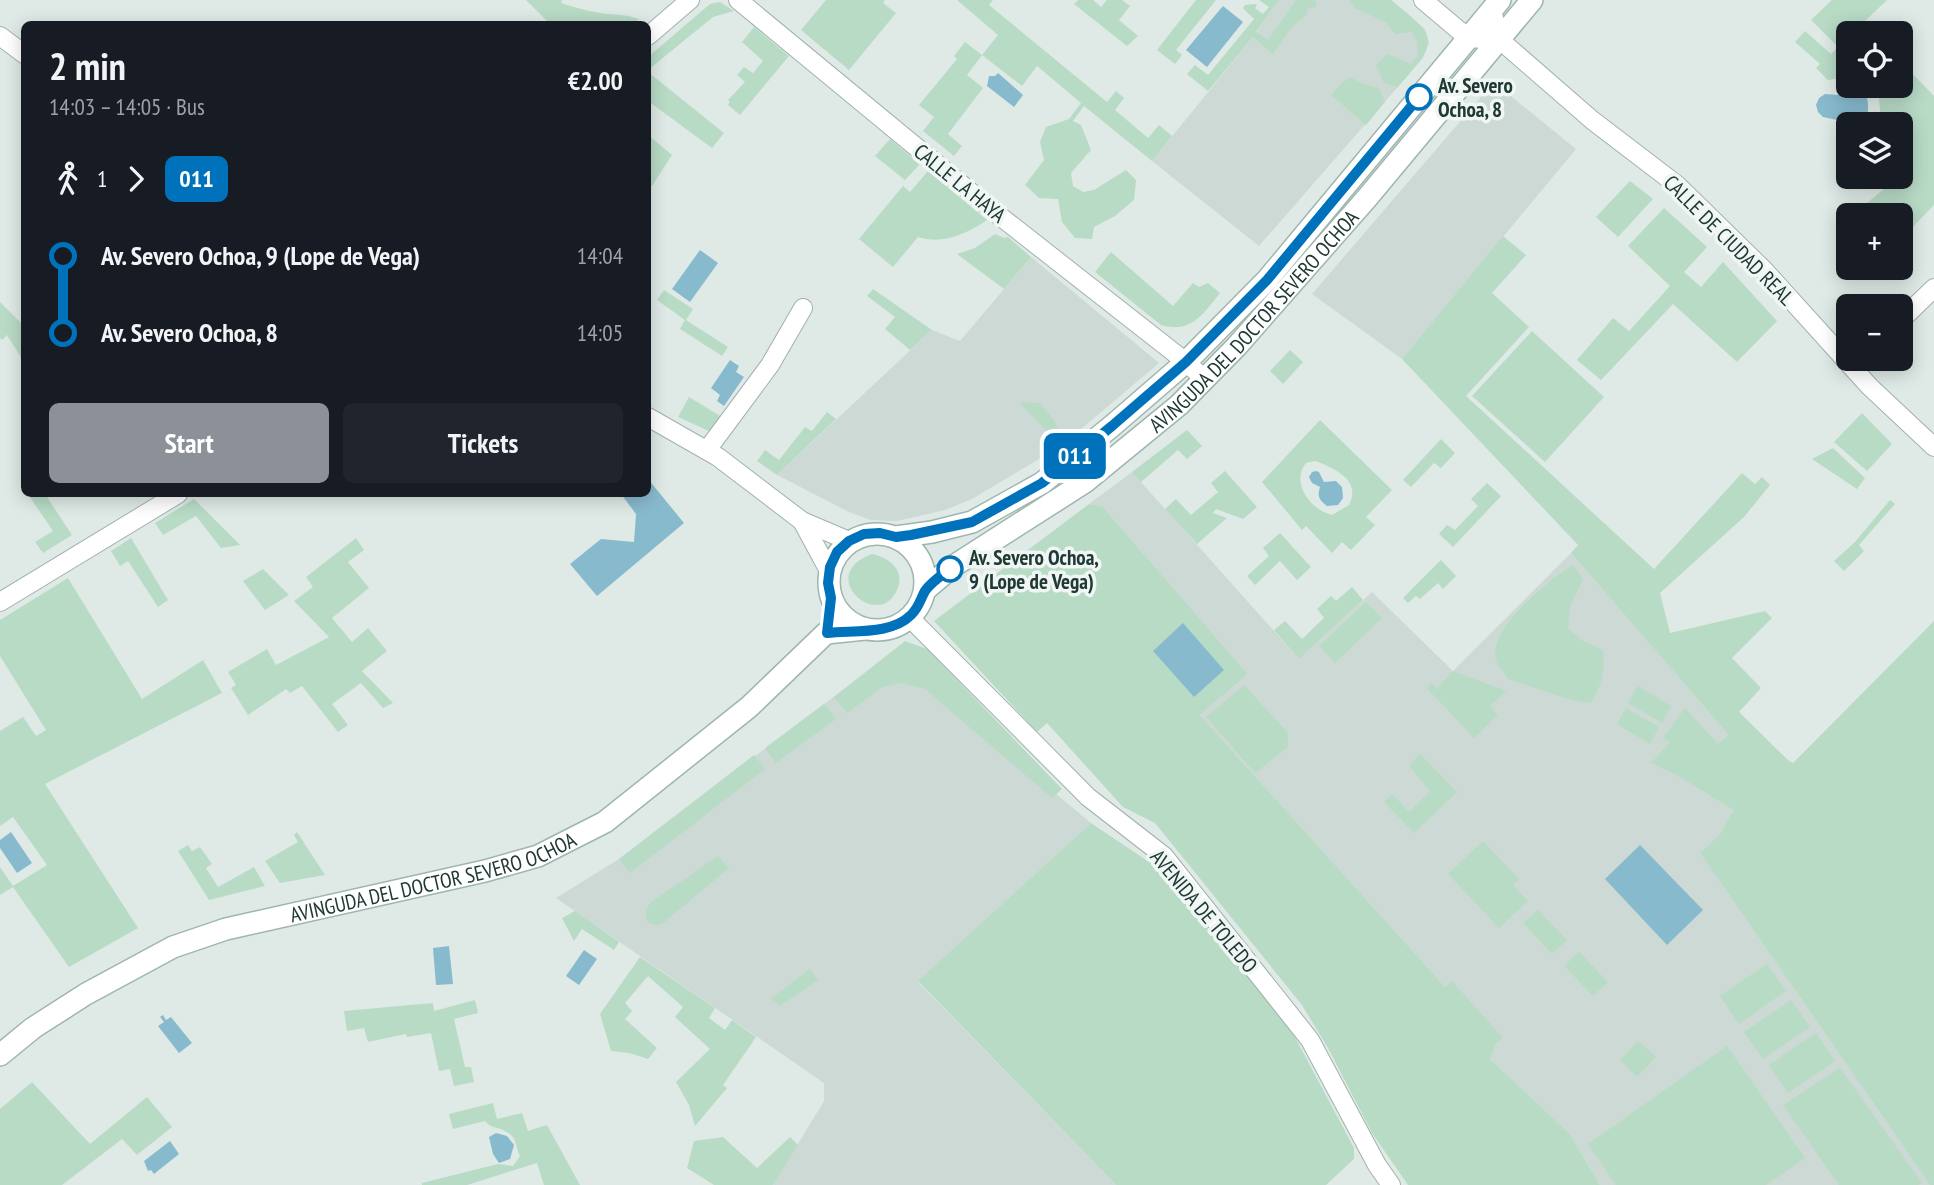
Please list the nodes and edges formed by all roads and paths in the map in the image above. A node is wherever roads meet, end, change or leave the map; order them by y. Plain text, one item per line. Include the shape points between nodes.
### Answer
1 (690, 0) edge
2 (738, 0) edge
3 (1423, 0) edge
4 (1532, 0) edge
5 (1496, 5) edge
6 (651, 33) edge
7 (0, 36) edge
8 (1468, 38) junction
9 (1500, 40) junction
10 (21, 52) edge
11 (1934, 288) edge
12 (803, 308) dead end
13 (1913, 308) edge
14 (1836, 342) edge
15 (1186, 362) junction
16 (1864, 371) edge
17 (1204, 379) junction
18 (651, 419) edge
19 (1934, 447) edge
20 (707, 450) junction
21 (173, 497) edge
22 (802, 522) junction
23 (896, 537) junction
24 (849, 541) junction
25 (829, 571) junction
26 (925, 590) junction
27 (831, 598) junction
28 (0, 603) edge
29 (909, 617) junction
30 (865, 629) junction
31 (827, 633) junction
32 (0, 1055) edge
33 (1391, 1185) edge

1 - 6 street
2 - 15 street, CALLE LA HAYA via 1000,217
3 - 8 street
4 - 9 street, AVINGUDA DEL DOCTOR SEVERO OCHOA
5 - 8 street, AVINGUDA DEL DOCTOR SEVERO OCHOA
5 - 9 street
7 - 10 street
8 - 9 street
8 - 15 street, AVINGUDA DEL DOCTOR SEVERO OCHOA via 1267,280
9 - 14 street, CALLE DE CIUDAD REAL via 1592,120 1677,185
9 - 17 street, AVINGUDA DEL DOCTOR SEVERO OCHOA via 1297,278
11 - 13 street
12 - 20 street via 770,365
15 - 17 street, CALLE LA HAYA
15 - 23 street, AVINGUDA DEL DOCTOR SEVERO OCHOA via 1042,483 972,522
16 - 19 street, CALLE DE CIUDAD REAL via 1910,427
17 - 26 street, AVINGUDA DEL DOCTOR SEVERO OCHOA via 1084,482 952,567
18 - 20 street
20 - 22 street
21 - 28 street
22 - 24 street
22 - 25 street
23 - 24 street via 864,534
23 - 26 street via 920,558
24 - 25 street via 837,552
25 - 27 street
26 - 29 street
27 - 30 street via 851,623
27 - 31 street
29 - 30 street via 896,626
29 - 33 street, AVENIDA DE TOLEDO via 1088,796 1164,856 1310,1040
30 - 31 street
31 - 32 street, AVINGUDA DEL DOCTOR SEVERO OCHOA via 749,708 594,828 538,856 485,871 226,929 173,947 86,994

